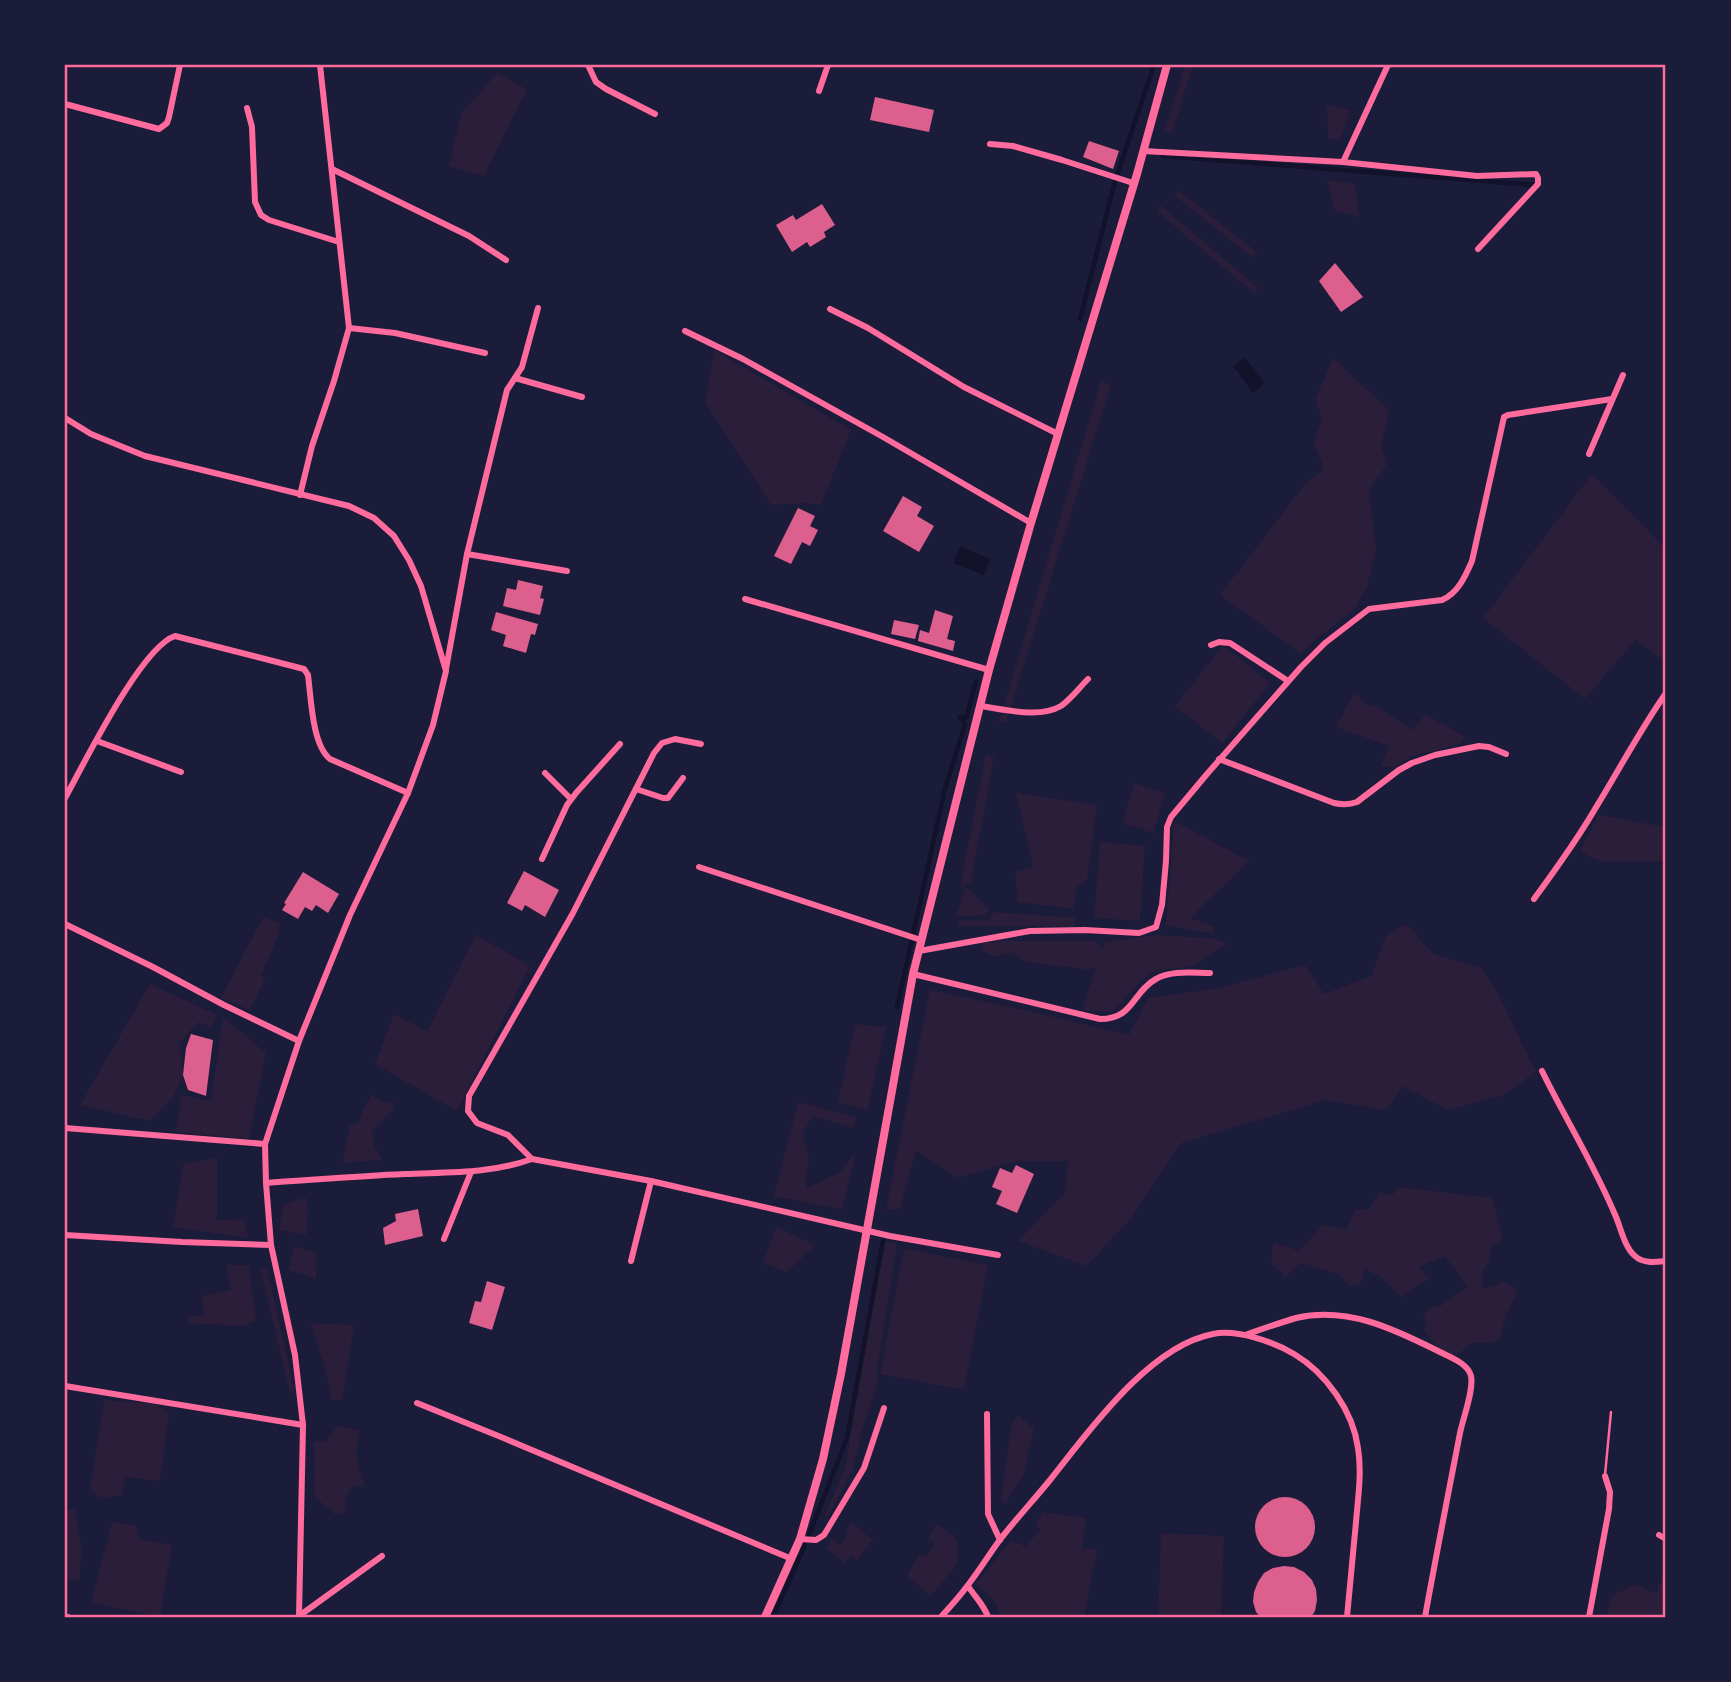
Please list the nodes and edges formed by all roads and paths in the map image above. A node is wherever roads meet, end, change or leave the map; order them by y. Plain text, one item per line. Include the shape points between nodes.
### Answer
1 (180, 65) edge
2 (320, 65) edge
3 (588, 65) edge
4 (828, 65) edge
5 (1167, 65) edge
6 (1388, 65) edge
7 (819, 91) dead end
8 (65, 104) edge
9 (247, 108) dead end
10 (655, 114) dead end
11 (990, 144) dead end
12 (1143, 151) junction
13 (1342, 162) junction
14 (332, 169) junction
15 (1133, 183) junction
16 (339, 242) junction
17 (1478, 248) dead end
18 (506, 260) dead end
19 (538, 309) dead end
20 (830, 309) dead end
21 (349, 328) junction
22 (685, 331) dead end
23 (485, 353) dead end
24 (1623, 375) dead end
25 (515, 378) junction
26 (582, 397) dead end
27 (1612, 399) junction
28 (65, 418) edge
29 (1058, 434) junction
30 (1589, 454) dead end
31 (300, 495) junction
32 (1031, 523) junction
33 (467, 554) junction
34 (567, 570) dead end
35 (745, 599) dead end
36 (1211, 645) dead end
37 (989, 670) junction
38 (446, 671) junction
39 (1088, 679) dead end
40 (1288, 681) junction
41 (1666, 693) edge
42 (980, 706) junction
43 (97, 741) junction
44 (620, 744) dead end
45 (701, 744) dead end
46 (1506, 754) dead end
47 (1219, 759) junction
48 (181, 772) dead end
49 (545, 773) dead end
50 (683, 778) dead end
51 (636, 789) junction
52 (408, 793) junction
53 (65, 798) edge
54 (571, 799) junction
55 (542, 859) dead end
56 (699, 867) dead end
57 (1534, 899) dead end
58 (65, 924) edge
59 (921, 940) junction
60 (919, 951) junction
61 (1210, 973) dead end
62 (913, 974) junction
63 (299, 1041) junction
64 (1542, 1071) dead end
65 (65, 1128) edge
66 (265, 1144) junction
67 (531, 1159) junction
68 (471, 1172) junction
69 (651, 1181) junction
70 (265, 1183) junction
71 (867, 1229) junction
72 (65, 1235) edge
73 (444, 1239) dead end
74 (271, 1245) junction
75 (998, 1255) dead end
76 (631, 1261) dead end
77 (1666, 1261) edge
78 (1245, 1335) junction
79 (65, 1386) edge
80 (417, 1403) dead end
81 (884, 1408) dead end
82 (1611, 1412) dead end
83 (987, 1414) dead end
84 (303, 1425) junction
85 (1605, 1476) joint
86 (1659, 1535) dead end
87 (800, 1539) junction
88 (1666, 1539) edge
89 (1000, 1540) junction
90 (382, 1556) dead end
91 (792, 1559) junction
92 (968, 1586) junction
93 (299, 1617) edge
94 (765, 1617) edge
95 (941, 1617) edge
96 (988, 1617) edge
97 (1347, 1617) edge
98 (1425, 1617) edge
99 (1589, 1617) edge

1 - 8 street via 169,117 159,129
2 - 14 street
3 - 10 street via 596,82
4 - 7 street
5 - 12 street
6 - 13 street
9 - 16 street via 261,215
11 - 15 street via 1013,146
12 - 13 street
12 - 15 street
13 - 17 street via 1477,176 1536,174 1538,184
14 - 16 street
14 - 18 street via 469,236
15 - 29 street
16 - 21 street
19 - 25 street
20 - 29 street via 964,387
21 - 23 street
21 - 31 street
22 - 32 street via 883,436
24 - 27 street
25 - 26 street
25 - 33 street via 507,390
27 - 30 street
27 - 40 street via 1504,417 1472,561 1455,591 1435,602 1369,609 1325,643
28 - 31 street via 145,456
29 - 32 street
31 - 38 street via 349,506 374,518 394,536 421,586
32 - 37 street
33 - 34 street
33 - 38 street
35 - 37 street
36 - 40 street via 1230,643
37 - 42 street
38 - 52 street via 433,725
39 - 42 street via 1067,701 1048,711
40 - 47 street
41 - 57 street via 1567,854
42 - 59 street
43 - 48 street
43 - 52 street via 120,698 162,642 181,636 304,669 324,755
43 - 53 street
44 - 54 street
45 - 51 street via 675,739 662,743
46 - 47 street via 1479,746 1421,759 1357,802 1343,805
47 - 60 street via 1177,808 1167,827 1162,905 1156,927 1139,933 1031,931
49 - 54 street
50 - 51 street via 668,798
51 - 67 street via 573,913 469,1096 468,1111 477,1123 508,1135
52 - 63 street via 350,915
54 - 55 street
56 - 59 street
58 - 63 street
59 - 60 street
60 - 62 street
61 - 62 street via 1162,976 1147,985 1124,1012 1110,1019
62 - 71 street
63 - 66 street
64 - 77 street via 1593,1165 1635,1257
65 - 66 street
66 - 70 street
67 - 68 street
67 - 69 street
68 - 70 street
68 - 73 street
69 - 71 street
69 - 76 street
70 - 74 street
71 - 75 street
71 - 87 street via 823,1459
72 - 74 street
74 - 84 street via 295,1355
78 - 89 street via 1200,1338 1152,1366 1086,1434
78 - 97 street via 1306,1361 1338,1397 1350,1420 1361,1475
78 - 98 street via 1297,1318 1347,1316 1393,1329 1470,1372 1471,1390
79 - 84 street
80 - 91 street
81 - 87 street via 864,1468 824,1535
82 - 85 lane
83 - 89 street via 988,1514
84 - 93 street
85 - 99 street via 1609,1509
86 - 88 street
87 - 91 street
89 - 92 street
90 - 93 street
91 - 94 street
92 - 95 street
92 - 96 street

